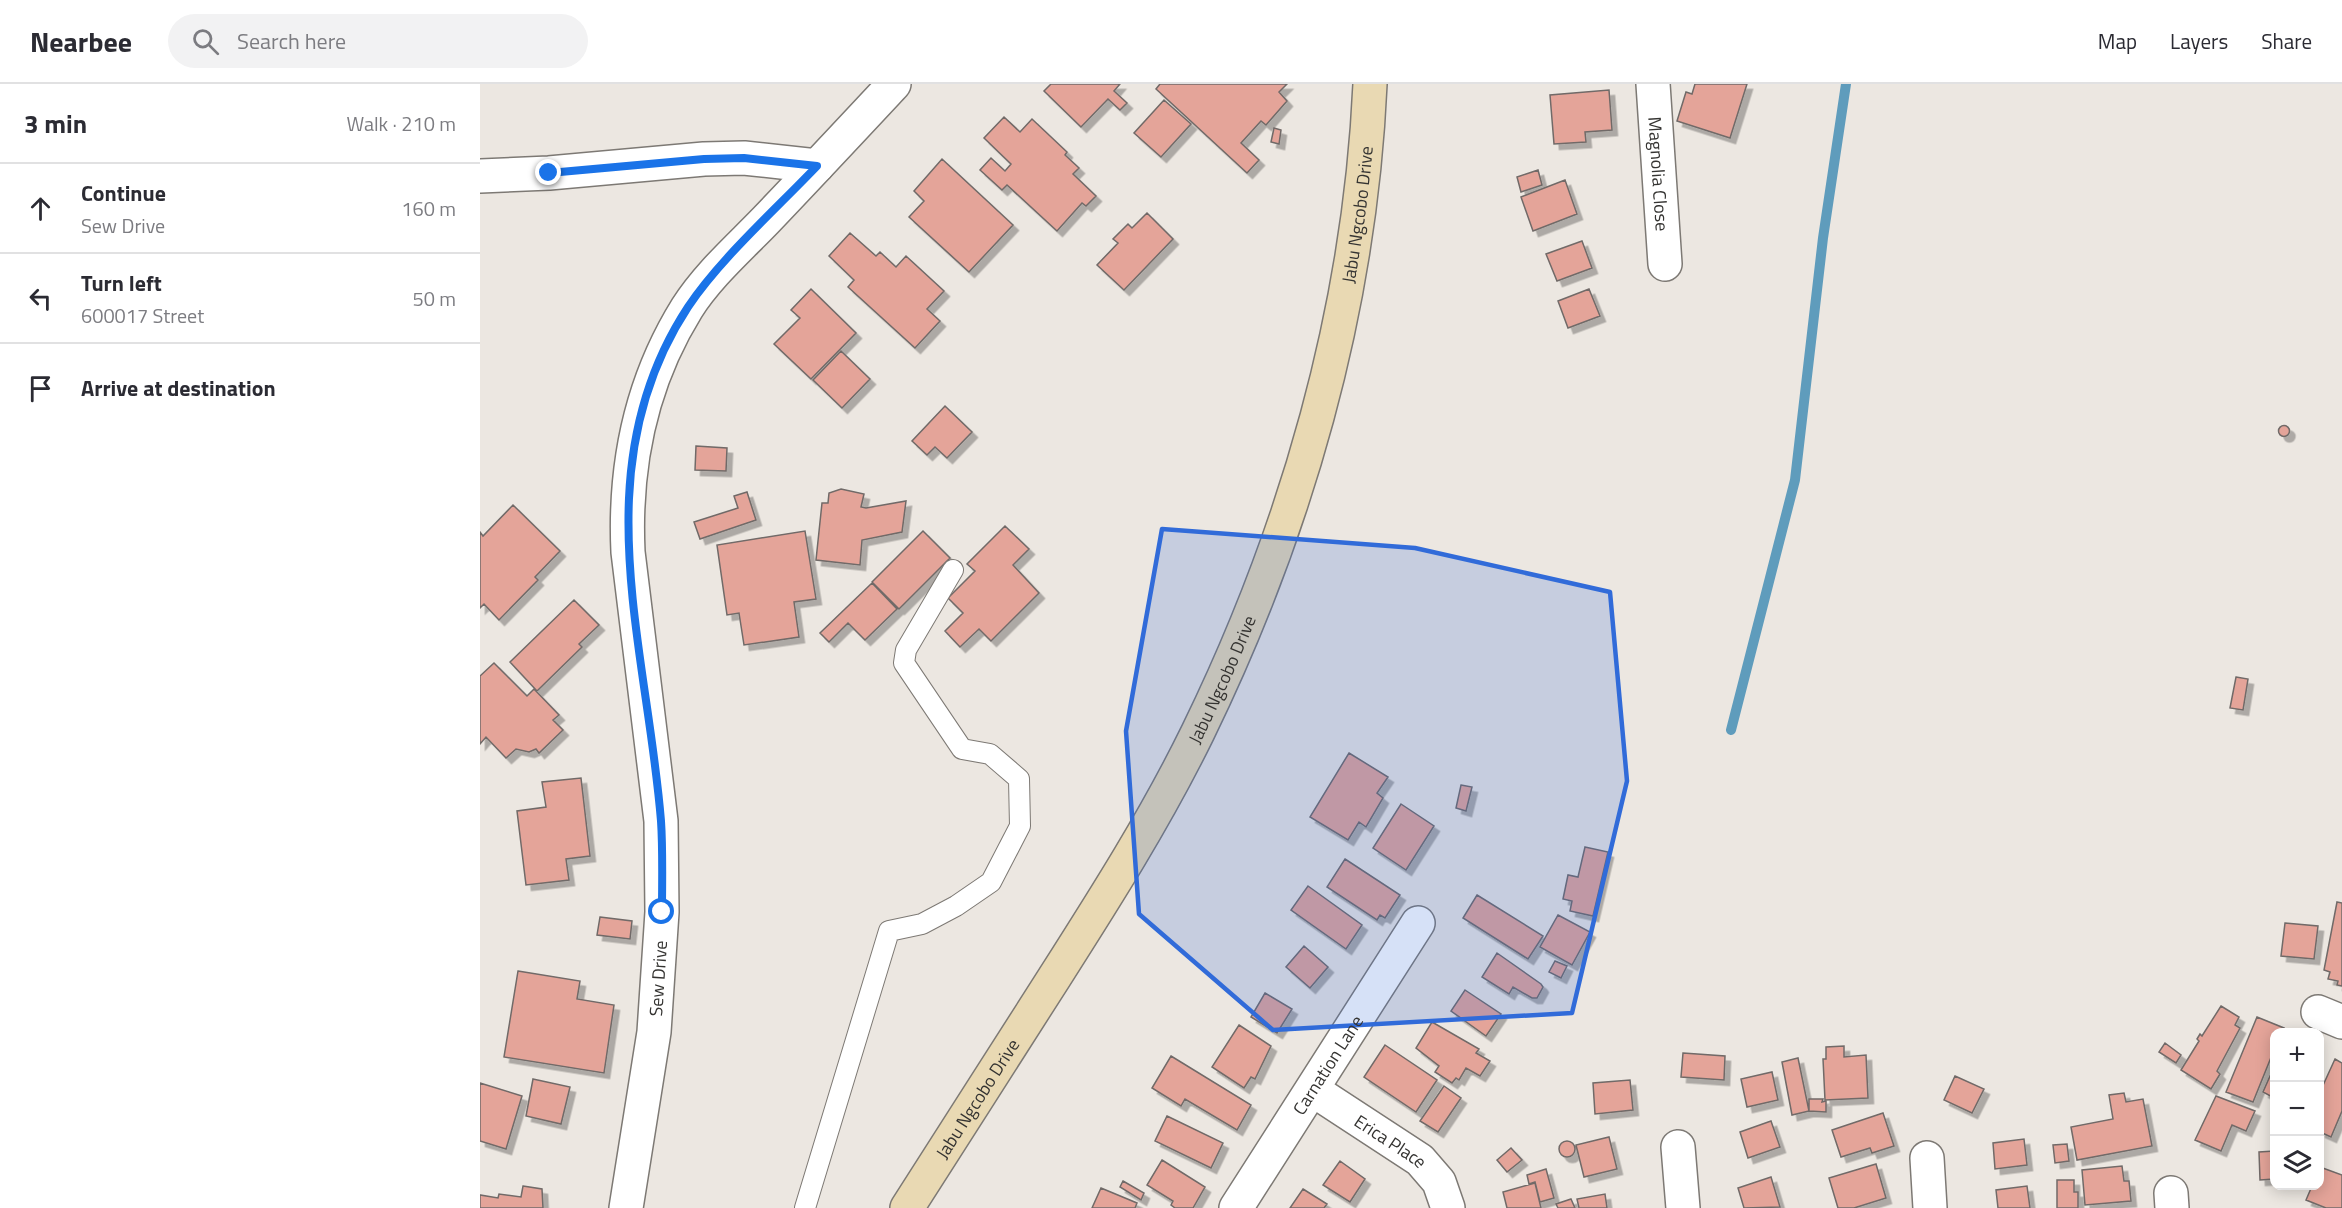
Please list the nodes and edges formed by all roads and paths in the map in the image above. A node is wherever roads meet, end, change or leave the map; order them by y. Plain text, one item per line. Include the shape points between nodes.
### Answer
1 (894, 84) edge
2 (1370, 84) edge
3 (1653, 84) edge
4 (817, 166) junction
5 (480, 176) edge
6 (1665, 264) dead end
7 (953, 570) dead end
8 (1418, 923) dead end
9 (1313, 1090) junction
10 (1678, 1147) dead end
11 (1927, 1158) dead end
12 (626, 1208) edge
13 (805, 1208) edge
14 (907, 1208) edge
15 (1236, 1208) edge
16 (1448, 1208) edge
17 (1683, 1208) edge
18 (1930, 1208) edge

1 - 4 street, Sew Drive
2 - 14 main road, Jabu Ngcobo Drive via 1361,187 1330,368 1303,471 1263,584 1224,676 1163,798 1109,891
3 - 6 street, Magnolia Close
4 - 5 street via 744,158 704,159
4 - 12 street, Sew Drive via 703,285 687,308 653,374 633,450 627,499 628,552 661,821 662,912 654,1032
7 - 13 lane via 906,650 904,663 962,749 990,754 1019,779 1020,826 991,882 922,924 890,931
8 - 9 street, Carnation Lane
9 - 15 street, Carnation Lane
9 - 16 street, Erica Place via 1420,1160 1440,1182
10 - 17 street
11 - 18 street

